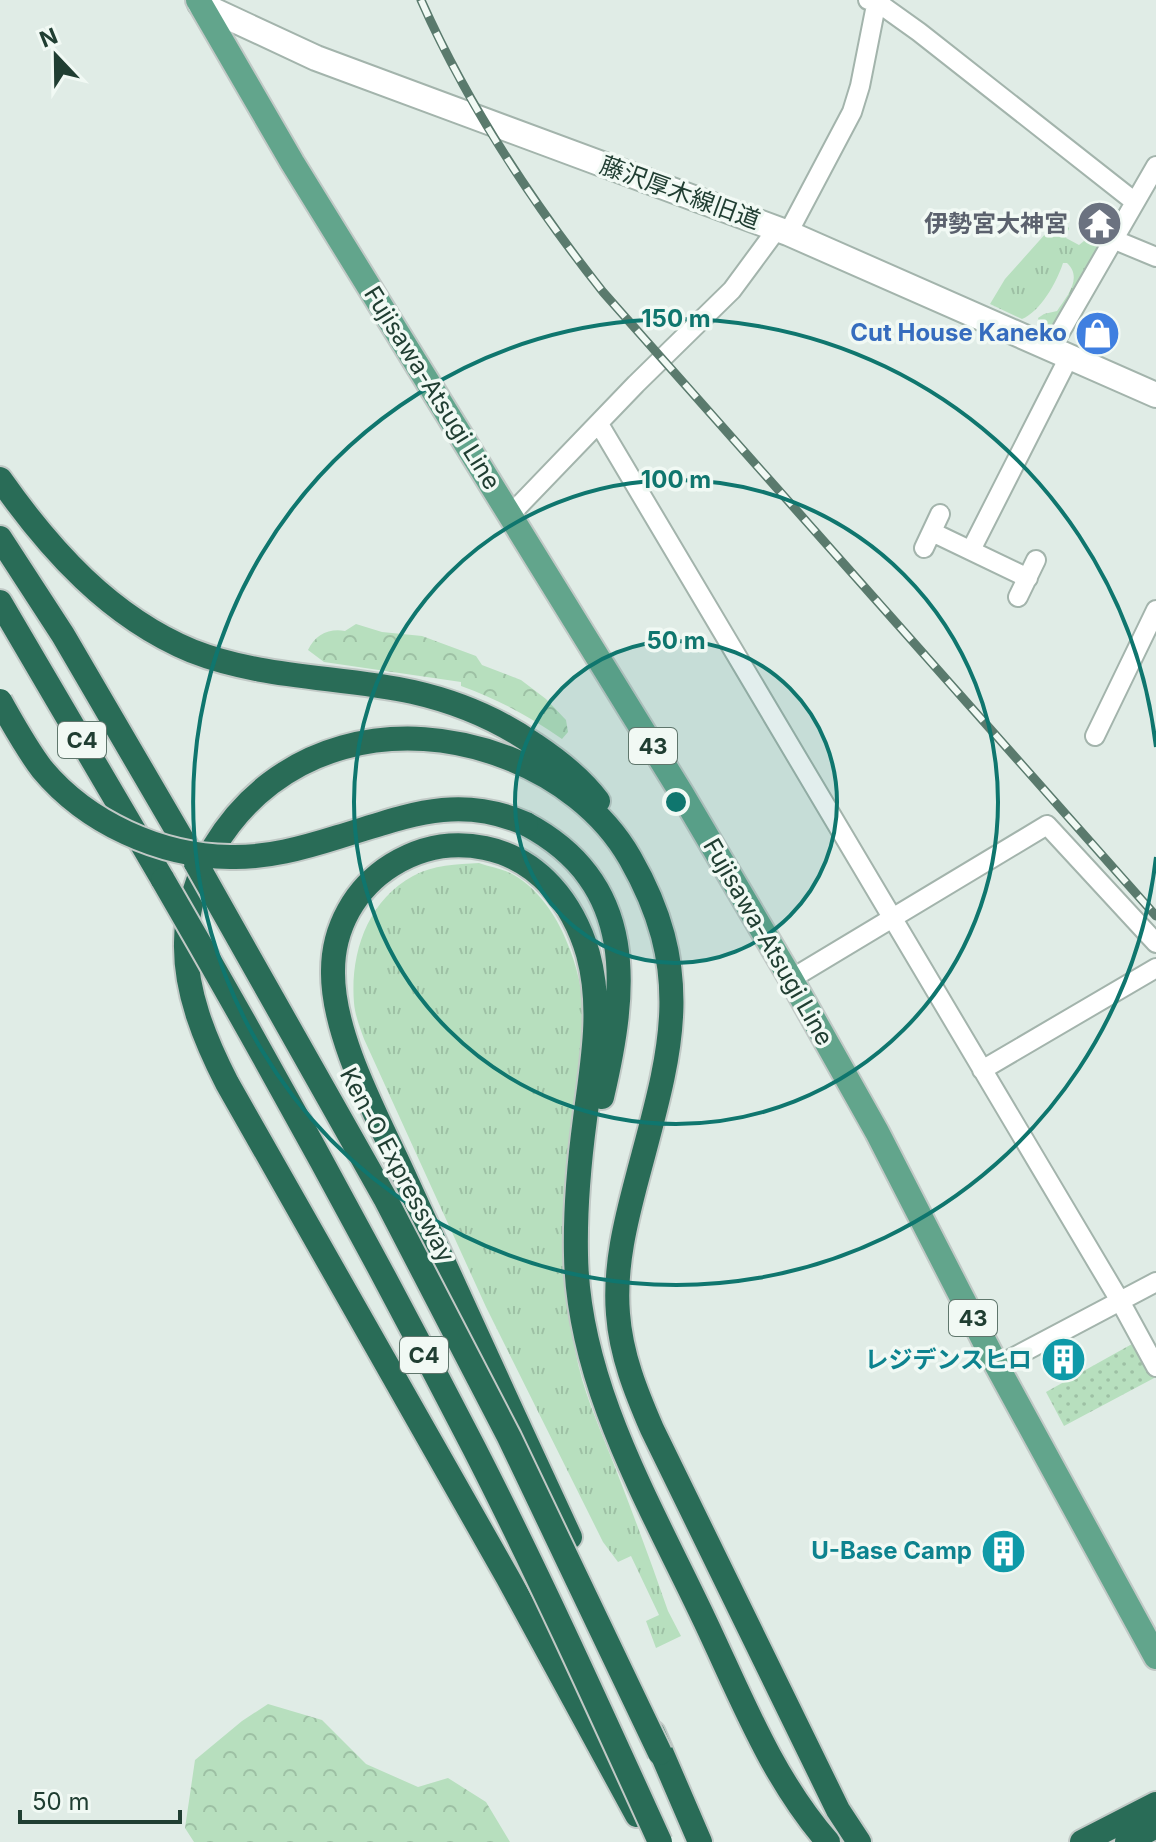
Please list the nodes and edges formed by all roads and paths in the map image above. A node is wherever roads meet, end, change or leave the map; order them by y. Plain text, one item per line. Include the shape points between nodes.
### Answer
1 (874, 1) edge
2 (199, 2) edge
3 (1156, 166) edge
4 (1135, 202) junction
5 (783, 231) junction
6 (1115, 240) junction
7 (1156, 257) edge
8 (1060, 352) junction
9 (1156, 395) edge
10 (599, 424) junction
11 (0, 479) edge
12 (940, 514) dead end
13 (510, 515) junction
14 (4, 544) edge
15 (971, 550) junction
16 (1036, 560) dead end
17 (1028, 578) junction
18 (1018, 597) dead end
19 (0, 602) edge
20 (1156, 610) edge
21 (0, 701) edge
22 (1095, 736) dead end
23 (647, 890) junction
24 (892, 918) junction
25 (1156, 943) edge
26 (1156, 968) edge
27 (791, 979) junction
28 (982, 1070) junction
29 (576, 1221) junction
30 (1156, 1282) edge
31 (1120, 1301) junction
32 (997, 1366) junction
33 (1156, 1367) edge
34 (1156, 1657) edge
35 (660, 1753) junction
36 (1156, 1804) edge
37 (1156, 1826) edge
38 (652, 1842) edge
39 (660, 1842) edge
40 (700, 1842) edge
41 (828, 1842) edge
42 (859, 1842) edge
43 (1082, 1842) edge
44 (1127, 1842) edge

1 - 4 street
1 - 5 street via 852,112
2 - 5 street, 藤沢厚木線旧道 via 316,58
2 - 13 main road, Fujisawa-Atsugi Line / 43
3 - 4 street
4 - 6 street
5 - 8 street, 藤沢厚木線旧道
5 - 10 street
6 - 7 street
6 - 8 street
8 - 9 street, 藤沢厚木線旧道
8 - 15 street
10 - 13 street
10 - 24 street
11 - 23 highway via 72,568 159,635 226,662 413,692 473,711 551,755 575,774 615,822
12 - 15 street via 928,540
13 - 27 main road, Fujisawa-Atsugi Line / 43
14 - 35 highway, Ken-O Expressway / C4, bridge via 250,953 385,1198 509,1437
15 - 17 street
16 - 17 street
17 - 18 street
19 - 39 highway, C4, bridge via 216,971 475,1450
20 - 22 street
21 - 29 highway, bridge via 42,769 60,788 131,835 181,851 231,857 288,851 443,808 486,810 526,824 562,846 591,878 611,920 619,957 617,1027
23 - 38 highway via 627,854 593,812 547,776 493,752 401,738 339,748 282,773 258,792 236,814 205,863 186,942 193,998 208,1043
23 - 42 highway via 667,949 672,1013 666,1069 622,1248 618,1314 624,1350 652,1429 838,1810
24 - 25 street via 1047,825
24 - 27 street
24 - 28 street
26 - 28 street
27 - 32 main road, Fujisawa-Atsugi Line / 43 via 877,1132
28 - 31 street
29 - 35 highway, bridge via 596,1009 587,950 566,903 551,884 516,858 447,844 424,849 382,871 350,905 333,970 338,1017 619,1644
29 - 41 highway via 581,1310 606,1405 769,1757
30 - 31 street
31 - 32 street
31 - 33 street
32 - 34 main road, Fujisawa-Atsugi Line / 43
35 - 40 highway, Ken-O Expressway / C4
36 - 43 highway
37 - 44 highway

